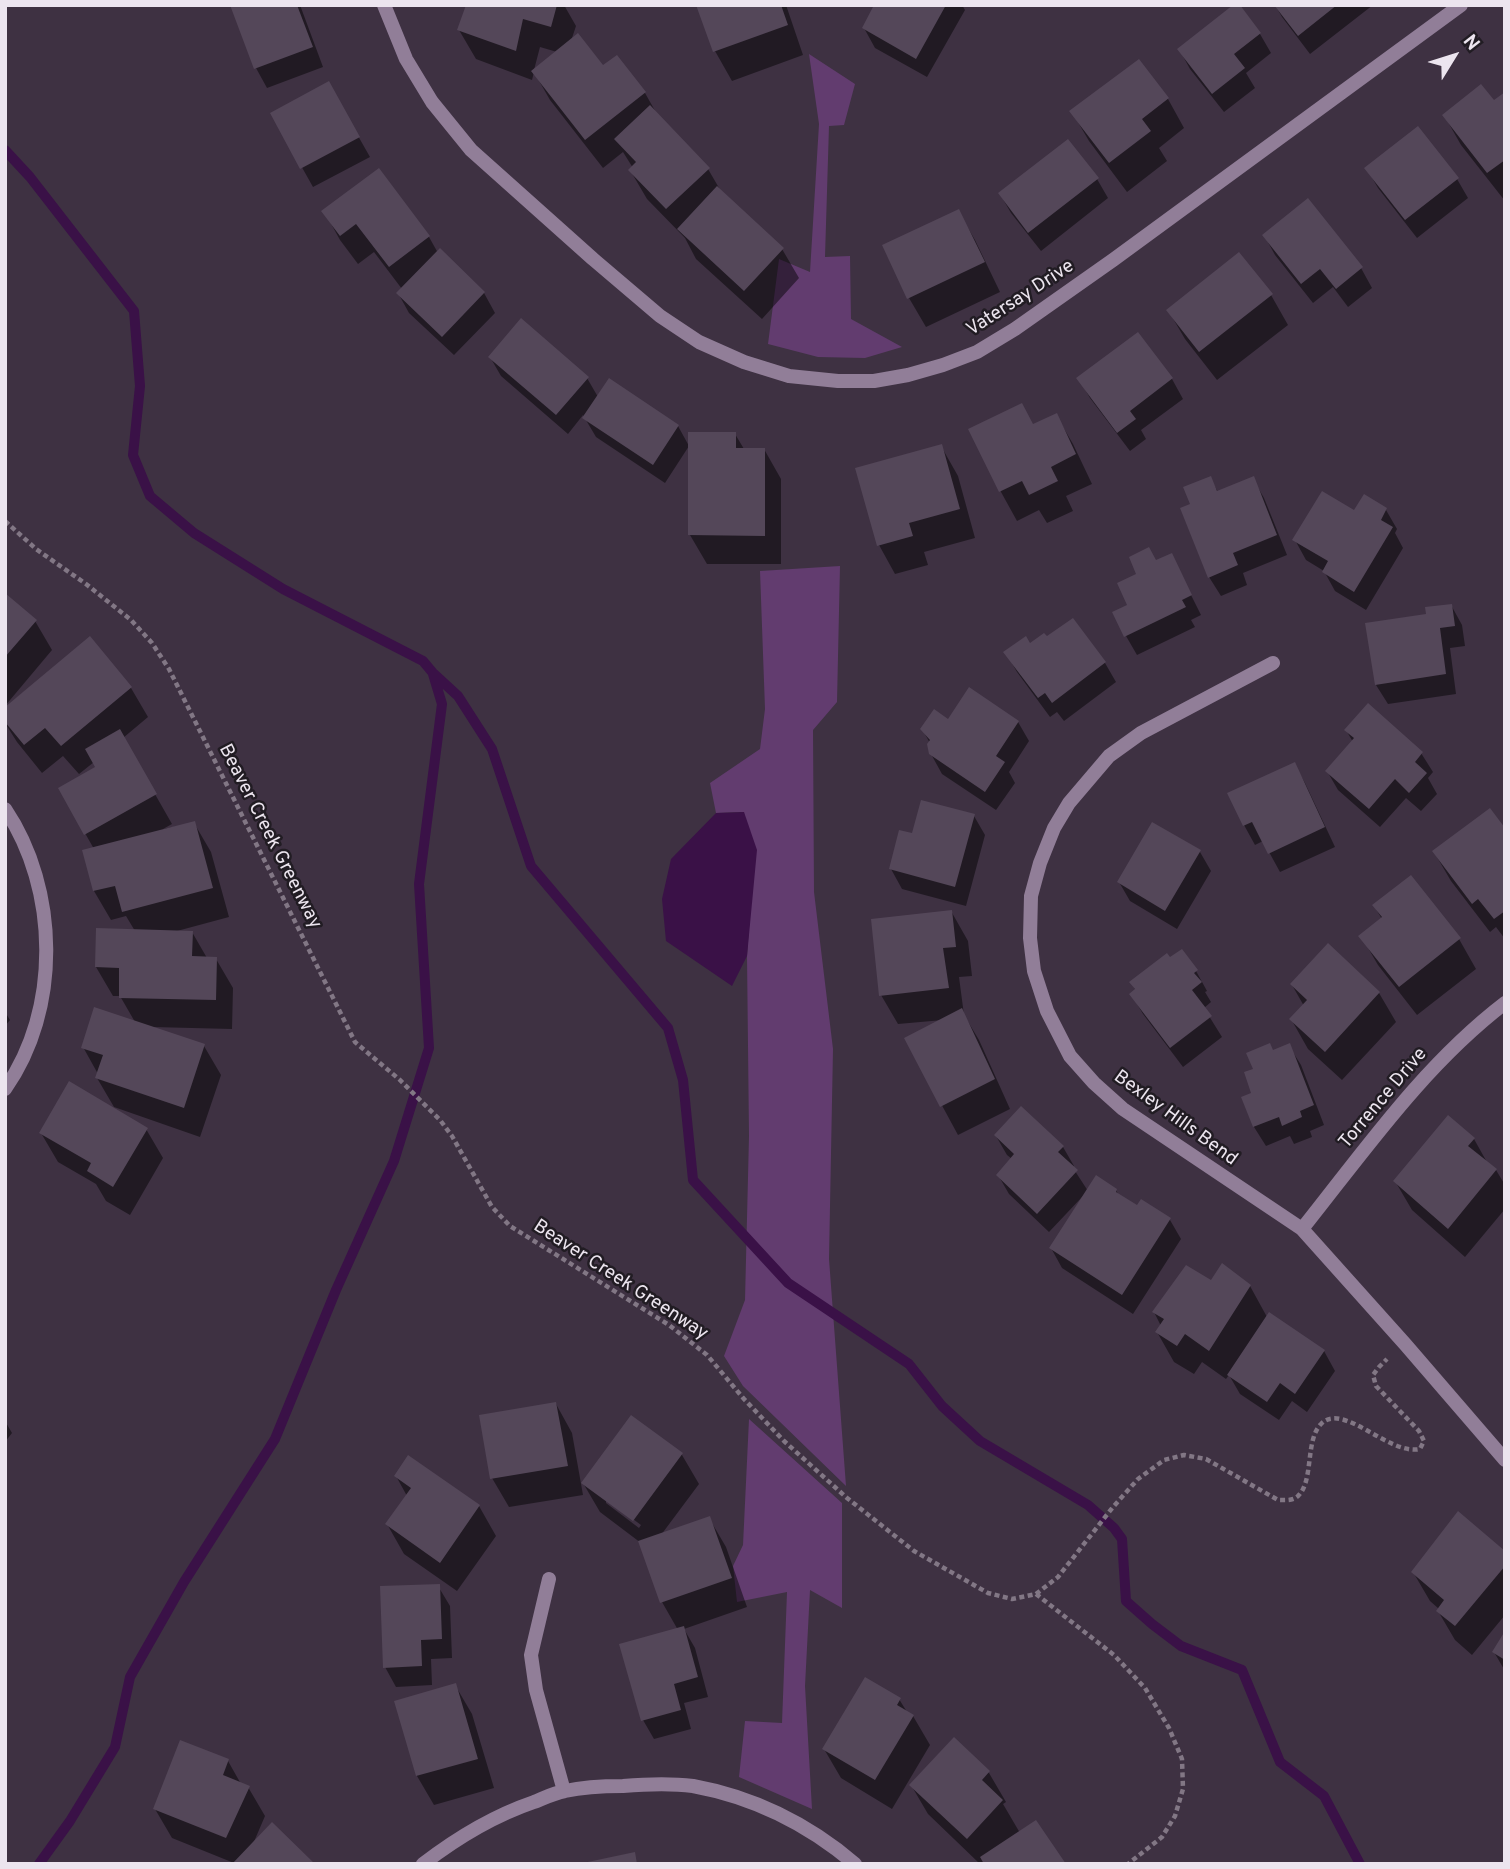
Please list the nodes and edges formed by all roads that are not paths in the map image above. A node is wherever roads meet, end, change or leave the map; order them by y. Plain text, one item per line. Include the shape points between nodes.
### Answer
1 (384, 5) edge
2 (1454, 7) edge
3 (1273, 663) dead end
4 (5, 809) edge
5 (1505, 1003) edge
6 (5, 1089) edge
7 (1302, 1229) junction
8 (1505, 1460) edge
9 (549, 1579) dead end
10 (564, 1791) junction
11 (423, 1864) edge
12 (855, 1864) edge

1 - 2 street, Vatersay Drive via 432,102 471,150 660,316 699,342 789,376 874,382 954,361 1015,329
3 - 7 street, Bexley Hills Bend via 1141,733 1109,756 1088,779 1054,828 1040,863 1031,896 1030,938 1034,971 1047,1011 1070,1056 1094,1083 1123,1109
4 - 6 street via 29,852 41,890 46,929 43,995 33,1038
5 - 7 street, Torrence Drive via 1419,1083
7 - 8 street, Bexley Hills Bend
9 - 10 street via 531,1655
10 - 11 street via 475,1828
10 - 12 street via 648,1784 692,1786 781,1814

